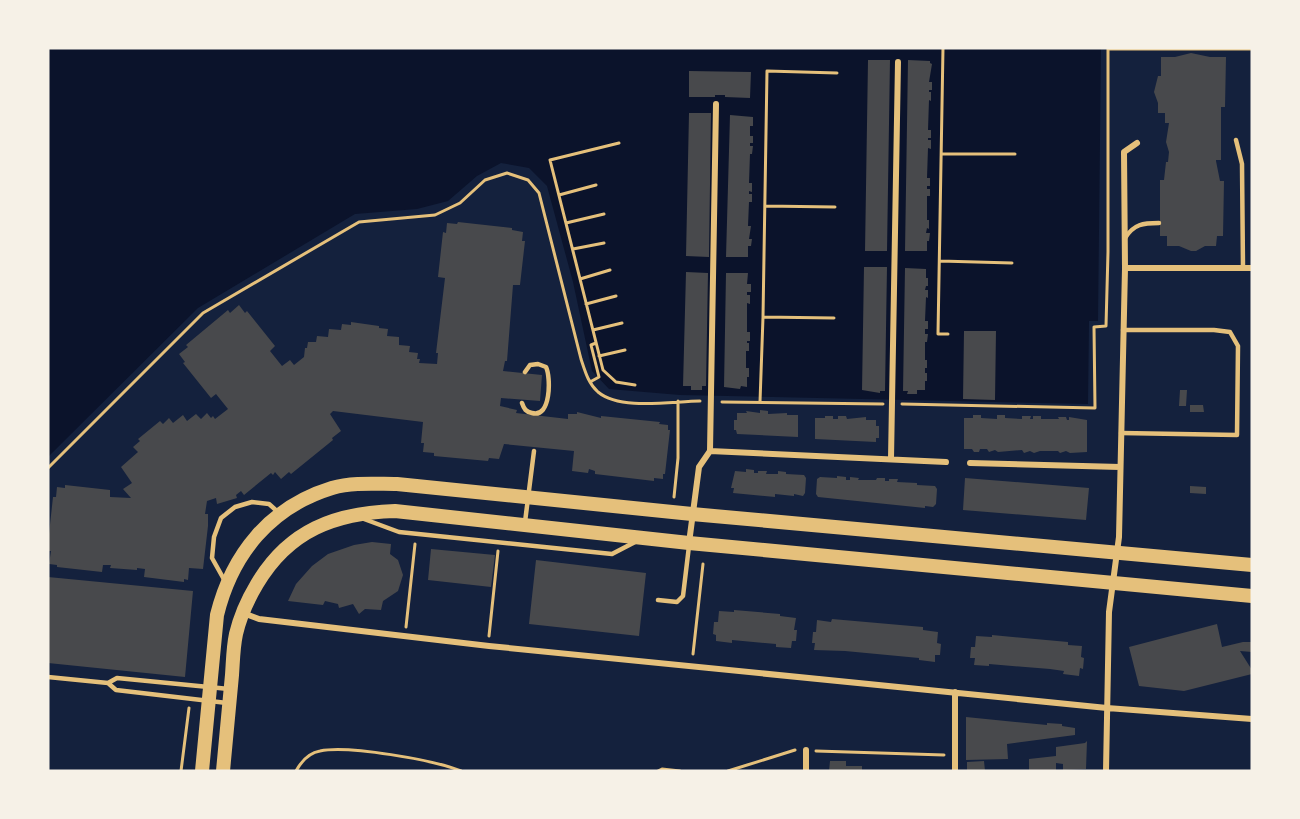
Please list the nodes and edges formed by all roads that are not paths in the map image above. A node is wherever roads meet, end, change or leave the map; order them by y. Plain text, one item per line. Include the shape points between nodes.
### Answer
1 (898, 63) dead end
2 (716, 104) dead end
3 (1236, 140) dead end
4 (1137, 143) dead end
5 (1159, 224) dead end
6 (1125, 238) junction
7 (1125, 268) junction
8 (1243, 268) junction
9 (1252, 268) edge
10 (1123, 330) junction
11 (525, 372) dead end
12 (522, 403) dead end
13 (1121, 434) junction
14 (534, 451) dead end
15 (710, 452) junction
16 (891, 459) junction
17 (946, 462) dead end
18 (970, 463) dead end
19 (1120, 467) junction
20 (528, 497) junction
21 (280, 514) junction
22 (352, 514) junction
23 (692, 514) junction
24 (525, 525) junction
25 (643, 538) junction
26 (689, 543) junction
27 (1116, 553) junction
28 (1252, 565) edge
29 (1112, 583) junction
30 (226, 584) junction
31 (1252, 596) edge
32 (658, 600) dead end
33 (243, 613) junction
34 (48, 677) edge
35 (108, 682) junction
36 (231, 689) junction
37 (955, 692) junction
38 (209, 693) junction
39 (229, 704) junction
40 (1107, 708) junction
41 (1252, 719) edge
42 (806, 750) road end
43 (202, 771) edge
44 (223, 771) edge
45 (806, 771) edge
46 (955, 771) edge
47 (1106, 771) edge

1 - 16 street
2 - 15 street
3 - 8 lane via 1242,164
4 - 6 street via 1124,152
5 - 6 lane via 1143,223 1132,228
6 - 7 street
7 - 8 street
7 - 10 street
8 - 9 street
10 - 13 street
10 - 13 lane via 1230,332 1238,346 1237,435
11 - 12 lane via 530,365 546,367 546,406 543,412 530,413
13 - 19 street
14 - 20 lane
15 - 16 street
15 - 23 street via 699,467
16 - 17 street
18 - 19 street
19 - 27 street
20 - 21 main road via 363,483 306,498
20 - 23 main road
20 - 24 lane
21 - 30 main road via 240,556
21 - 30 lane via 269,504 252,502 235,507 220,518 212,558
22 - 24 main road via 395,511
22 - 25 lane via 399,532 612,554
22 - 33 main road via 319,526 276,557
23 - 26 street
23 - 27 main road
24 - 25 main road
25 - 26 main road
26 - 29 main road
26 - 32 lane via 682,596 676,602
27 - 28 main road
27 - 29 street
29 - 31 main road
29 - 40 street
30 - 38 main road via 217,615
33 - 36 main road via 236,634
33 - 37 street via 259,619 489,646
34 - 35 lane
35 - 38 lane via 117,678
35 - 38 lane via 116,690
36 - 38 lane
36 - 39 main road
37 - 40 street
37 - 46 street
38 - 39 lane
38 - 43 main road
39 - 44 main road
40 - 41 street
40 - 47 street
42 - 45 street

